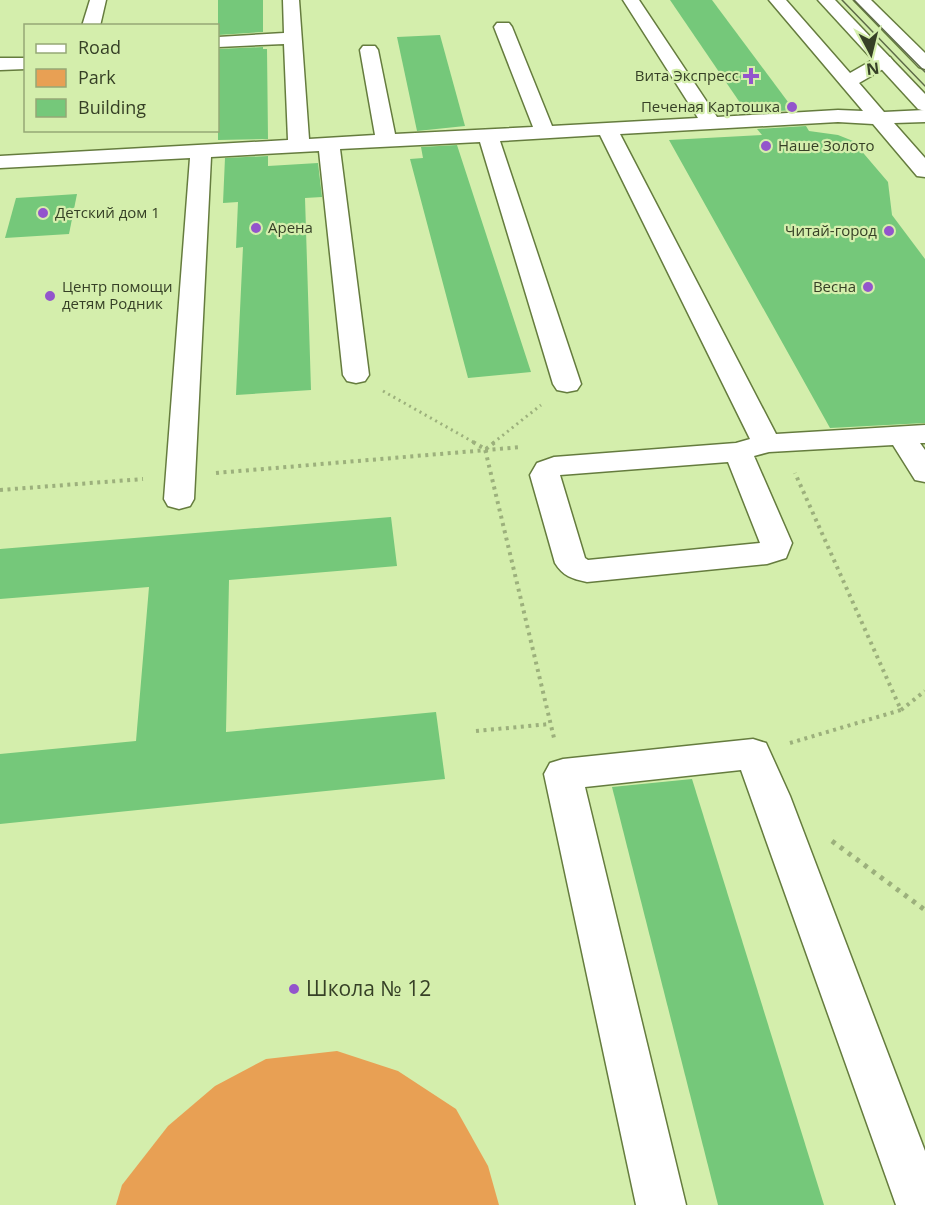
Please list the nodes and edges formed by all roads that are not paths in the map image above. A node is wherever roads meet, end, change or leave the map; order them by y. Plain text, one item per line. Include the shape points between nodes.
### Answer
1 (98, 0) edge
2 (291, 0) edge
3 (631, 0) edge
4 (777, 0) edge
5 (826, 0) edge
6 (862, 0) edge
7 (92, 24) edge
8 (503, 27) dead end
9 (293, 38) junction
10 (219, 42) edge
11 (369, 50) dead end
12 (884, 61) junction
13 (24, 63) edge
14 (925, 63) edge
15 (0, 64) edge
16 (848, 82) junction
17 (925, 105) edge
18 (925, 116) edge
19 (879, 118) junction
20 (711, 123) junction
21 (607, 129) junction
22 (545, 132) junction
23 (488, 135) junction
24 (386, 141) junction
25 (330, 144) junction
26 (299, 146) junction
27 (201, 151) junction
28 (0, 162) edge
29 (925, 171) edge
30 (356, 375) road end
31 (567, 384) road end
32 (913, 434) edge
33 (774, 442) junction
34 (738, 452) junction
35 (925, 473) edge
36 (179, 487) road end
37 (662, 1205) edge
38 (921, 1205) edge

1 - 7 main road
2 - 9 main road
3 - 20 main road
4 - 16 main road
5 - 12 main road
6 - 14 main road
8 - 22 main road
9 - 10 main road
9 - 26 main road
11 - 24 main road
12 - 16 main road
12 - 17 main road
13 - 15 main road
16 - 19 main road
18 - 19 main road
19 - 20 main road via 838,116
19 - 29 main road
20 - 21 main road
21 - 22 main road
21 - 33 main road
22 - 23 main road
23 - 24 main road
23 - 31 main road
24 - 25 main road
25 - 26 main road
25 - 30 main road
26 - 27 main road
27 - 28 main road
27 - 36 main road
32 - 33 main road
32 - 35 main road
33 - 34 main road
34 - 34 main road via 554,466 547,470 545,475 571,562 587,571 775,550 776,543
37 - 38 main road via 563,774 753,754

